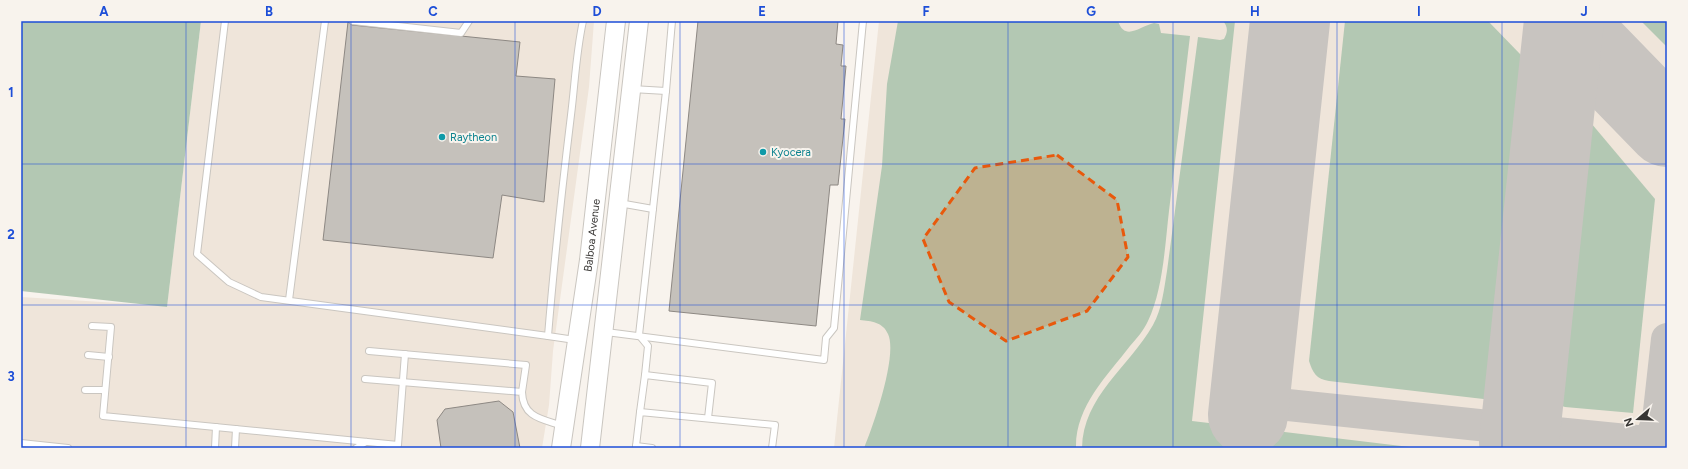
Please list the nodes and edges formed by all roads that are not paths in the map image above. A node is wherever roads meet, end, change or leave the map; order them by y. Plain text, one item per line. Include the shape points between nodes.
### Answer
1 (225, 21) edge
2 (325, 21) edge
3 (353, 21) edge
4 (469, 21) edge
5 (583, 21) edge
6 (672, 21) edge
7 (863, 21) edge
8 (628, 24) edge
9 (631, 89) junction
10 (666, 91) junction
11 (619, 203) junction
12 (653, 209) junction
13 (289, 300) junction
14 (92, 326) dead end
15 (604, 332) junction
16 (639, 335) junction
17 (548, 336) junction
18 (578, 340) junction
19 (369, 351) dead end
20 (405, 354) junction
21 (88, 355) dead end
22 (108, 357) junction
23 (644, 374) junction
24 (365, 379) dead end
25 (402, 382) junction
26 (85, 390) dead end
27 (105, 390) junction
28 (522, 392) junction
29 (640, 412) junction
30 (708, 418) junction
31 (593, 420) junction
32 (564, 426) junction
33 (216, 427) junction
34 (236, 429) junction
35 (366, 442) junction
36 (21, 443) edge
37 (35, 446) edge
38 (636, 447) edge
39 (68, 448) edge
40 (215, 448) edge
41 (235, 448) edge
42 (356, 448) edge
43 (561, 448) edge
44 (590, 448) edge
45 (652, 448) edge
46 (772, 448) edge

1 - 13 lane via 198,254 229,282 261,296
2 - 13 lane
3 - 4 lane via 461,33
5 - 17 lane via 576,55 576,82 557,234
6 - 10 lane
7 - 16 lane via 834,328 826,338 824,360
8 - 9 main road, Balboa Avenue
8 - 18 main road, Balboa Avenue
9 - 10 lane
9 - 11 main road, Balboa Avenue
10 - 12 lane
11 - 12 lane
11 - 15 main road, Balboa Avenue
12 - 16 lane
13 - 17 lane
14 - 22 lane via 111,327
15 - 16 lane
15 - 31 main road, Balboa Avenue
16 - 23 lane via 648,346
17 - 18 lane
18 - 31 main road via 587,346
18 - 32 main road, Balboa Avenue
19 - 20 lane
20 - 25 lane
20 - 28 lane via 526,365
21 - 22 lane
22 - 27 lane
23 - 29 lane
23 - 30 lane via 712,383
24 - 25 lane
25 - 28 lane
25 - 35 lane via 398,445
26 - 27 lane
27 - 33 lane via 103,416
28 - 32 lane via 524,404 531,414
29 - 30 lane
29 - 38 lane
30 - 46 lane via 775,425
31 - 44 main road, Balboa Avenue
32 - 43 main road, Balboa Avenue
33 - 34 lane
33 - 40 lane
34 - 35 lane
34 - 41 lane
35 - 42 lane
36 - 37 lane
37 - 39 lane
38 - 45 lane

